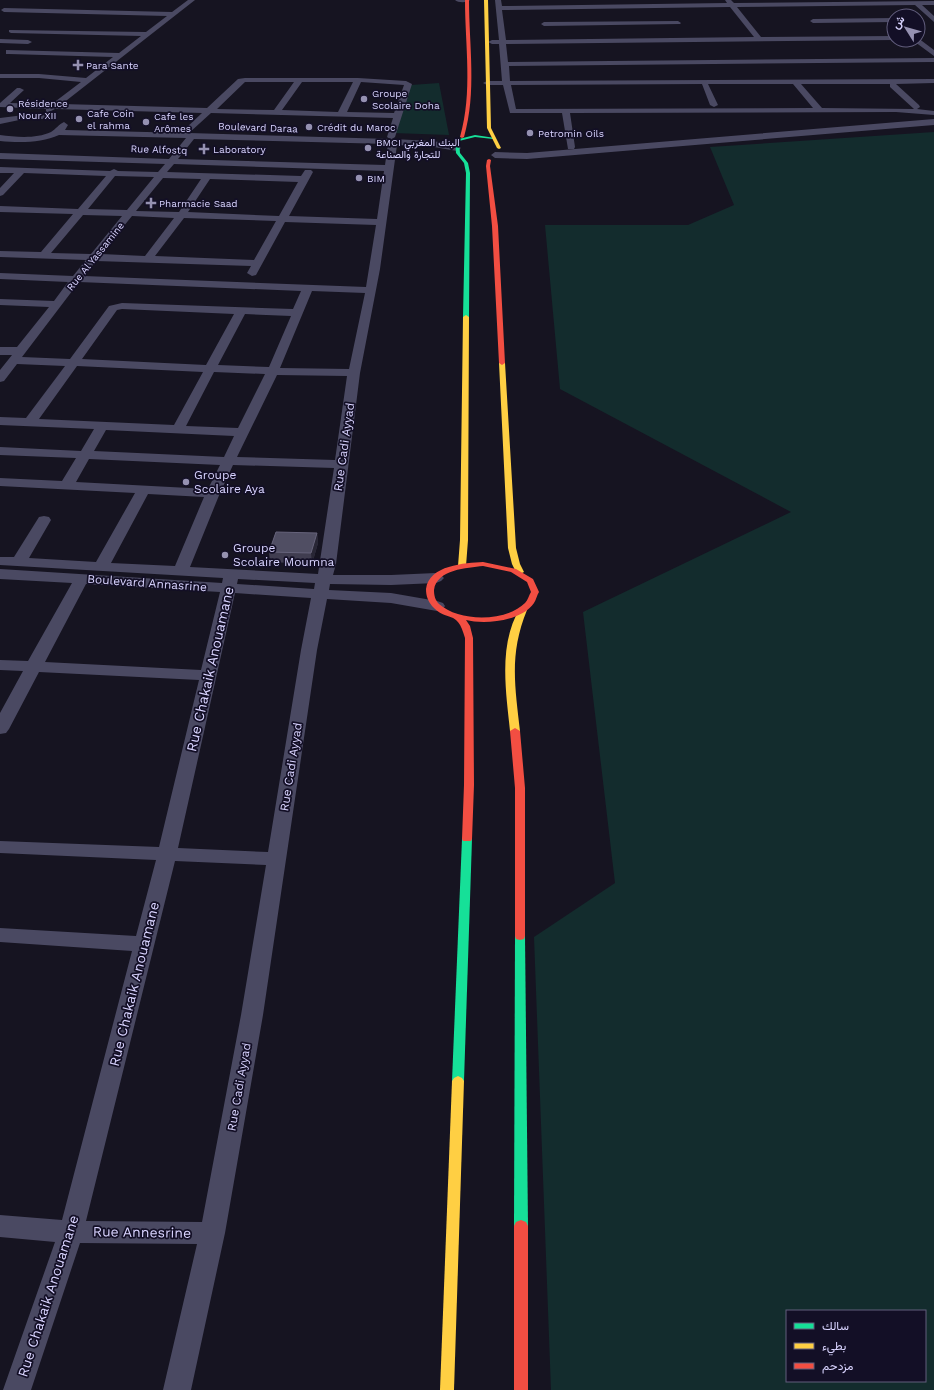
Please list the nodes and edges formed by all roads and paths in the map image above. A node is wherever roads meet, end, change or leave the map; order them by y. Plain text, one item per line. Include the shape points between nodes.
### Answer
1 (192, 0) edge
2 (458, 0) edge
3 (467, 0) edge
4 (486, 0) edge
5 (498, 0) edge
6 (83, 2) dead end
7 (858, 2) edge
8 (14, 3) dead end
9 (599, 3) edge
10 (730, 3) edge
11 (46, 4) dead end
12 (115, 4) dead end
13 (140, 4) dead end
14 (917, 4) junction
15 (934, 4) edge
16 (500, 8) junction
17 (36, 11) junction
18 (2, 12) edge
19 (70, 12) junction
20 (105, 12) junction
21 (540, 12) edge
22 (130, 13) junction
23 (175, 14) junction
24 (30, 16) dead end
25 (99, 18) dead end
26 (124, 18) dead end
27 (810, 19) edge
28 (677, 20) edge
29 (886, 20) edge
30 (926, 20) dead end
31 (934, 20) edge
32 (93, 23) dead end
33 (17, 26) dead end
34 (58, 32) junction
35 (82, 33) junction
36 (148, 34) junction
37 (886, 36) edge
38 (926, 38) edge
39 (929, 38) dead end
40 (49, 39) dead end
41 (760, 40) junction
42 (0, 41) edge
43 (487, 42) junction
44 (503, 42) junction
45 (549, 42) junction
46 (119, 44) dead end
47 (134, 44) junction
48 (926, 46) edge
49 (0, 52) edge
50 (27, 52) junction
51 (65, 54) junction
52 (934, 54) edge
53 (119, 55) junction
54 (934, 60) edge
55 (504, 64) junction
56 (714, 72) junction
57 (0, 76) edge
58 (39, 76) junction
59 (86, 80) junction
60 (300, 80) junction
61 (358, 80) junction
62 (796, 83) junction
63 (934, 83) edge
64 (487, 85) junction
65 (507, 85) junction
66 (893, 85) junction
67 (704, 86) junction
68 (20, 90) dead end
69 (609, 93) junction
70 (1, 105) edge
71 (714, 105) dead end
72 (53, 107) junction
73 (916, 107) dead end
74 (818, 108) dead end
75 (209, 111) junction
76 (566, 111) junction
77 (276, 113) junction
78 (934, 114) edge
79 (341, 115) junction
80 (397, 116) junction
81 (40, 117) junction
82 (0, 121) edge
83 (934, 122) edge
84 (58, 124) junction
85 (190, 133) junction
86 (493, 138) junction
87 (392, 139) junction
88 (2, 140) edge
89 (459, 142) junction
90 (571, 147) junction
91 (495, 154) junction
92 (0, 156) edge
93 (80, 158) junction
94 (463, 159) junction
95 (172, 161) junction
96 (312, 165) junction
97 (389, 168) junction
98 (0, 170) edge
99 (22, 170) junction
100 (68, 171) junction
101 (114, 172) junction
102 (160, 174) junction
103 (207, 176) junction
104 (304, 179) junction
105 (0, 193) edge
106 (0, 209) edge
107 (80, 212) junction
108 (130, 214) junction
109 (181, 216) junction
110 (282, 219) junction
111 (382, 222) junction
112 (0, 254) edge
113 (44, 255) junction
114 (94, 257) junction
115 (148, 259) junction
116 (256, 263) junction
117 (0, 276) edge
118 (76, 279) junction
119 (191, 284) junction
120 (246, 286) junction
121 (308, 288) junction
122 (371, 290) junction
123 (0, 302) edge
124 (58, 304) junction
125 (177, 308) junction
126 (241, 311) junction
127 (298, 313) junction
128 (0, 351) edge
129 (18, 356) junction
130 (74, 362) junction
131 (210, 369) junction
132 (273, 372) junction
133 (354, 373) junction
134 (0, 377) edge
135 (0, 421) edge
136 (30, 423) junction
137 (102, 426) junction
138 (178, 429) junction
139 (242, 432) junction
140 (0, 451) edge
141 (85, 455) junction
142 (228, 461) junction
143 (341, 464) junction
144 (0, 482) edge
145 (67, 485) junction
146 (144, 489) junction
147 (213, 493) junction
148 (44, 520) dead end
149 (0, 561) edge
150 (19, 562) junction
151 (101, 566) junction
152 (462, 566) junction
153 (181, 570) junction
154 (520, 572) junction
155 (0, 574) edge
156 (82, 578) junction
157 (436, 578) junction
158 (230, 581) junction
159 (322, 586) junction
160 (437, 606) junction
161 (522, 610) junction
162 (459, 617) junction
163 (0, 665) edge
164 (34, 667) junction
165 (208, 675) junction
166 (0, 729) edge
167 (0, 847) edge
168 (167, 855) junction
169 (276, 859) junction
170 (0, 935) edge
171 (145, 944) junction
172 (0, 1226) edge
173 (71, 1232) junction
174 (212, 1233) junction
175 (17, 1390) edge
176 (177, 1390) edge
177 (447, 1390) edge
178 (521, 1390) edge

1 - 23 street
2 - 3 street
3 - 89 main road via 467,126
4 - 43 main road
5 - 16 street
6 - 19 street
7 - 14 street
7 - 27 street
8 - 18 street
9 - 21 street
9 - 28 street
10 - 27 street
10 - 28 street
10 - 41 street
11 - 17 street
12 - 20 street
13 - 22 street
14 - 15 street
14 - 31 street
16 - 21 street
16 - 44 street
17 - 18 street
17 - 19 street
17 - 24 street
19 - 20 street
20 - 22 street
20 - 25 street
21 - 28 street
21 - 45 street
22 - 23 street
22 - 26 street
23 - 36 street
27 - 29 street
27 - 37 street
27 - 41 street
28 - 41 street via 728,42
28 - 45 street
30 - 31 street
32 - 35 street
33 - 34 street via 11,31
34 - 35 street
34 - 40 street
35 - 36 street via 110,31
36 - 47 street
38 - 39 street
42 - 50 street via 37,44
43 - 44 street
43 - 64 main road
44 - 45 street
44 - 55 street
46 - 47 street
47 - 53 street
48 - 52 street
49 - 50 street
50 - 51 street
51 - 53 street
51 - 58 street
53 - 59 street
54 - 56 street via 740,58
55 - 56 street
55 - 65 street
56 - 62 street
56 - 69 street
57 - 58 street
58 - 59 street
59 - 72 street
60 - 61 street, Rue Al Yassamine
60 - 75 street, Rue Al Yassamine via 241,81
60 - 77 street
61 - 79 street
61 - 80 street, Rue Cadi Ayyad via 408,84
62 - 63 street via 856,78
62 - 66 street
62 - 67 street
62 - 74 street
63 - 66 street
64 - 65 street
64 - 86 main road via 489,128
65 - 69 street
65 - 76 street via 513,111
66 - 73 street
67 - 69 street
67 - 71 street
68 - 70 street
70 - 72 street
72 - 75 street
72 - 81 street
75 - 77 street
75 - 85 street, Rue Al Yassamine
76 - 78 street via 896,110
76 - 90 street
77 - 79 street
78 - 90 street
79 - 80 street
80 - 87 street, Rue Cadi Ayyad
81 - 82 street
81 - 84 street
83 - 91 street via 527,156
84 - 85 street, Boulevard Daraa
84 - 88 street via 36,138
85 - 87 street, Boulevard Daraa
85 - 95 street, Rue Al Yassamine
86 - 89 main road via 476,136
86 - 91 main road via 497,142
87 - 89 street, Boulevard Daraa via 434,144
87 - 97 street, Rue Cadi Ayyad
89 - 94 main road via 458,155
90 - 91 street
91 - 94 main road via 477,162
91 - 154 main road via 488,166 495,226 512,548
92 - 93 street, Rue Alfostq
93 - 95 street, Rue Alfostq
93 - 100 street
94 - 152 main road via 467,166 468,202
95 - 96 street, Rue Alfostq
95 - 102 street, Rue Al Yassamine
96 - 97 street, Rue Alfostq
96 - 104 street
97 - 111 street, Rue Cadi Ayyad
98 - 99 street
99 - 100 street
99 - 105 street
100 - 101 street
101 - 102 street
101 - 107 street
102 - 103 street
102 - 108 street, Rue Al Yassamine
103 - 104 street
103 - 109 street
104 - 110 street
106 - 107 street
107 - 108 street
107 - 113 street
108 - 109 street
108 - 114 street, Rue Al Yassamine
109 - 110 street
109 - 115 street
110 - 111 street
110 - 116 street
111 - 122 street, Rue Cadi Ayyad
112 - 113 street
113 - 114 street
114 - 115 street
114 - 118 street, Rue Al Yassamine
115 - 116 street
116 - 120 street
117 - 118 street
118 - 119 street
118 - 124 street, Rue Al Yassamine
119 - 120 street
119 - 125 street
120 - 121 street
121 - 122 street
121 - 127 street
122 - 133 street, Rue Cadi Ayyad
123 - 124 street
124 - 129 street, Rue Al Yassamine
125 - 126 street
125 - 130 street via 113,308
126 - 127 street
126 - 131 street
127 - 132 street
128 - 129 street
129 - 130 street
129 - 134 street, Rue Al Yassamine
130 - 131 street
130 - 136 street
131 - 132 street
131 - 138 street
132 - 133 street
132 - 139 street
133 - 143 street, Rue Cadi Ayyad
135 - 136 street
136 - 137 street
137 - 138 street
137 - 141 street
138 - 139 street
139 - 142 street
140 - 141 street
141 - 142 street
141 - 145 street
142 - 143 street
142 - 147 street
143 - 159 street, Rue Cadi Ayyad via 328,564
144 - 145 street
145 - 146 street
146 - 147 street
146 - 151 street
147 - 153 street
148 - 150 street
149 - 150 street, Boulevard Annasrine
150 - 151 street, Boulevard Annasrine
151 - 153 street, Boulevard Annasrine
152 - 154 main road via 492,564
152 - 157 main road via 447,570
153 - 158 street, Boulevard Annasrine
154 - 161 main road via 535,588 534,598
155 - 156 street, Boulevard Annasrine
156 - 158 street, Boulevard Annasrine
156 - 164 street
157 - 159 street, Boulevard Annasrine
157 - 160 main road via 429,592
158 - 159 street, Boulevard Annasrine
158 - 165 street, Rue Chakaik Anouamane
159 - 160 street, Boulevard Annasrine
159 - 169 street, Rue Cadi Ayyad via 309,650
160 - 162 main road
161 - 162 main road via 494,620
161 - 178 main road via 511,642 509,666 520,788
162 - 177 main road via 469,631 469,785
163 - 164 street
164 - 165 street
164 - 166 street
165 - 168 street, Rue Chakaik Anouamane
167 - 168 street
168 - 169 street
168 - 171 street, Rue Chakaik Anouamane
169 - 174 street, Rue Cadi Ayyad via 252,1015
170 - 171 street
171 - 173 street, Rue Chakaik Anouamane
172 - 173 street, Rue Annesrine
173 - 174 street, Rue Annesrine
173 - 175 street, Rue Chakaik Anouamane
174 - 176 street, Rue Cadi Ayyad

